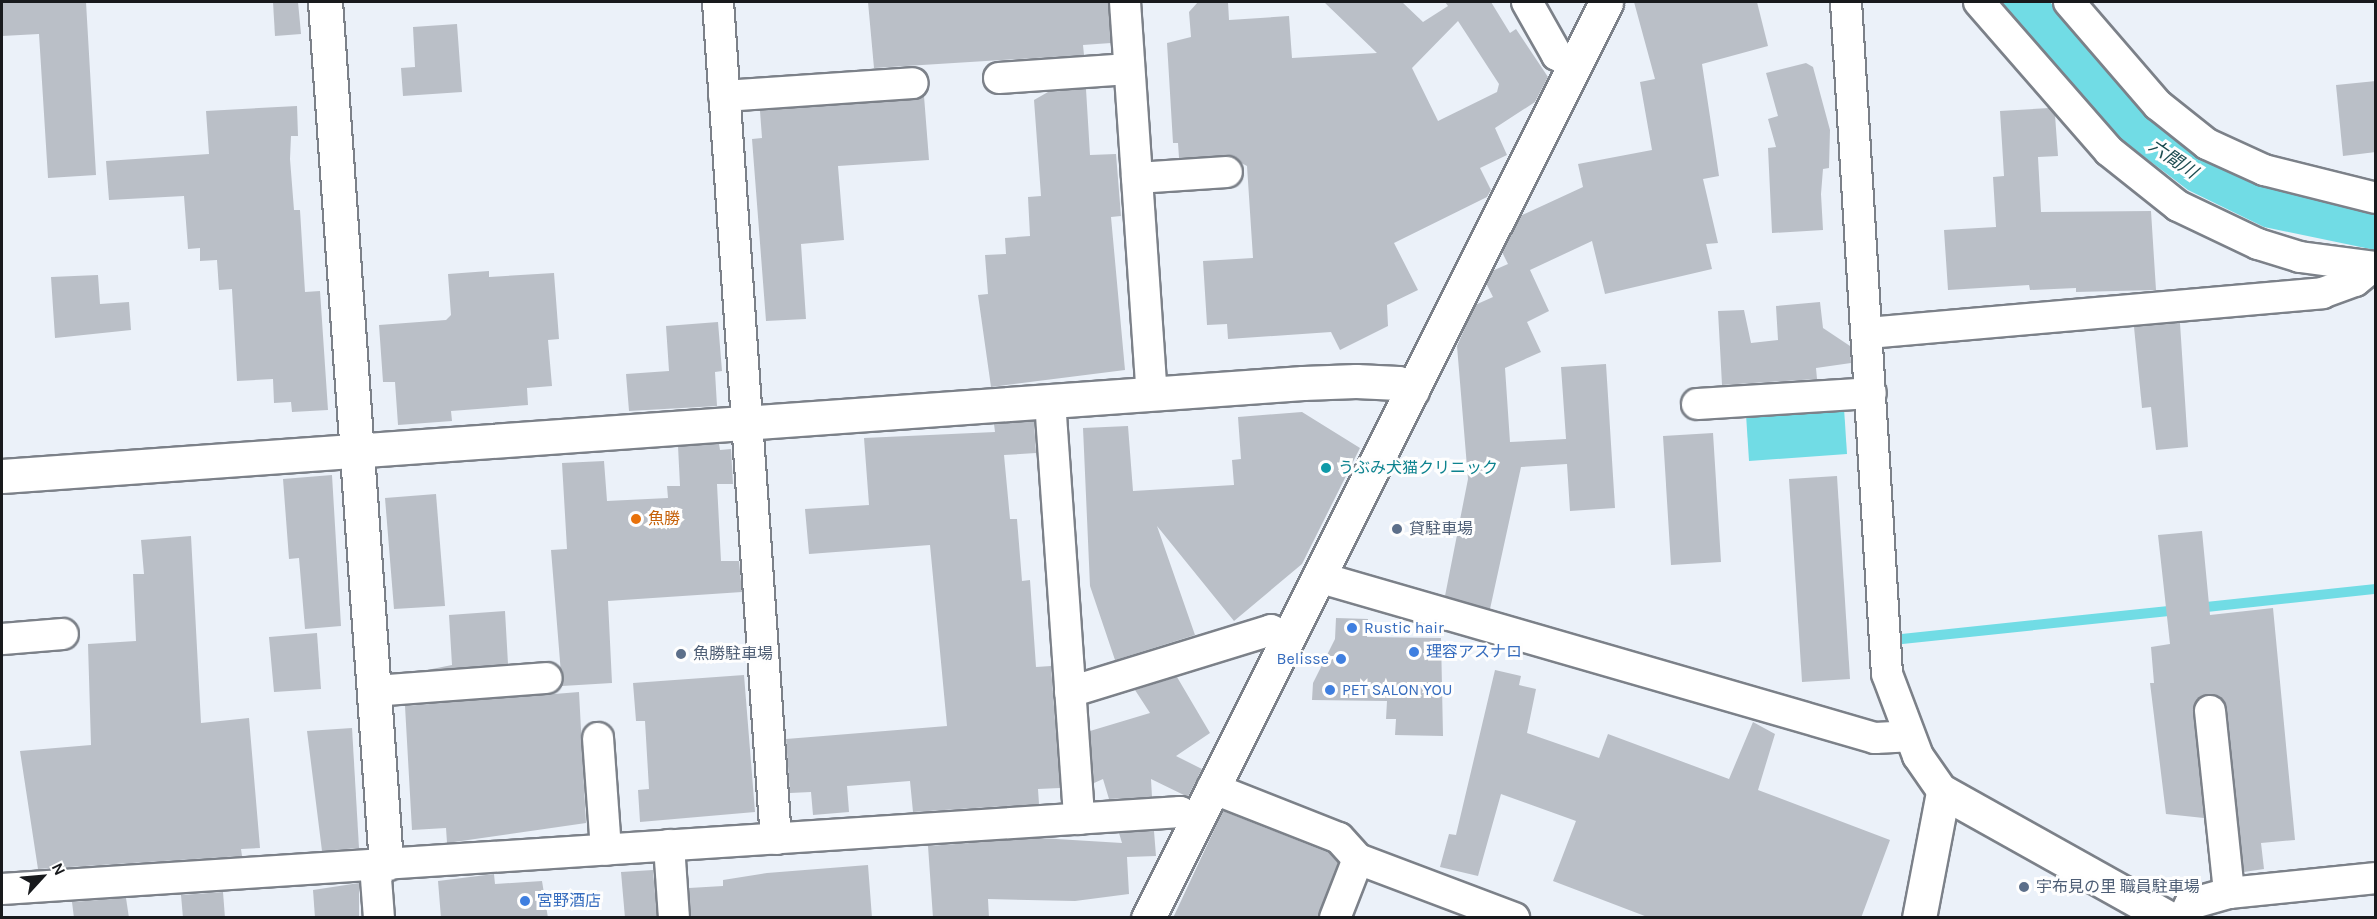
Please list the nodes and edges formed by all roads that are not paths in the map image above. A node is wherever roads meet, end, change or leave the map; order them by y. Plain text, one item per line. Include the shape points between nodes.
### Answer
1 (326, 2) edge
2 (717, 2) edge
3 (1125, 2) edge
4 (1527, 2) edge
5 (1606, 2) edge
6 (1846, 2) edge
7 (1978, 2) edge
8 (2069, 2) edge
9 (1575, 64) junction
10 (1130, 69) junction
11 (999, 78) dead end
12 (912, 83) dead end
13 (724, 96) junction
14 (1227, 172) dead end
15 (1137, 178) junction
16 (2376, 198) edge
17 (2374, 267) edge
18 (1868, 333) junction
19 (1412, 390) junction
20 (1871, 393) junction
21 (1152, 394) junction
22 (1050, 401) junction
23 (1697, 404) dead end
24 (747, 423) junction
25 (357, 450) junction
26 (2, 476) edge
27 (1318, 577) junction
28 (63, 634) dead end
29 (1288, 638) junction
30 (2, 639) edge
31 (547, 678) dead end
32 (374, 691) junction
33 (1071, 692) junction
34 (2210, 711) dead end
35 (1908, 736) junction
36 (598, 738) dead end
37 (1212, 788) junction
38 (1943, 792) junction
39 (1079, 819) junction
40 (1196, 821) junction
41 (776, 839) junction
42 (669, 845) junction
43 (606, 850) junction
44 (1358, 859) junction
45 (381, 864) junction
46 (2376, 878) edge
47 (2, 889) edge
48 (2229, 893) junction
49 (379, 918) edge
50 (674, 918) edge
51 (1148, 918) edge
52 (1335, 918) edge
53 (1514, 918) edge
54 (1919, 918) edge
55 (2168, 918) edge
56 (2183, 918) edge

1 - 25 street
2 - 13 street
3 - 10 street
4 - 9 street via 1557,55
5 - 9 street
6 - 18 street
7 - 17 street via 2109,151 2178,206 2258,244
8 - 16 street via 2158,105 2207,144 2264,171
9 - 19 street
10 - 11 street
10 - 15 street
12 - 13 street
13 - 24 street
14 - 15 street
15 - 21 street
17 - 18 street via 2355,281 2322,293
18 - 20 street
19 - 21 street via 1398,383 1356,381
19 - 27 street
20 - 23 street
20 - 35 street via 1882,631 1887,674
21 - 22 street
22 - 24 street
22 - 33 street
24 - 25 street
24 - 41 street
25 - 26 street
25 - 32 street
27 - 29 street
27 - 35 street via 1875,738
28 - 30 street
29 - 33 street via 1271,630
29 - 37 street
31 - 32 street
32 - 45 street
33 - 39 street
34 - 48 street
35 - 38 street
36 - 43 street
37 - 40 street
37 - 44 street via 1339,838
38 - 54 street
38 - 55 street
39 - 40 street via 1180,812
39 - 41 street
40 - 51 street
41 - 42 street
42 - 43 street
42 - 50 street
43 - 45 street
44 - 52 street
44 - 53 street
45 - 47 street
45 - 49 street
46 - 48 street
48 - 56 street via 2190,904

